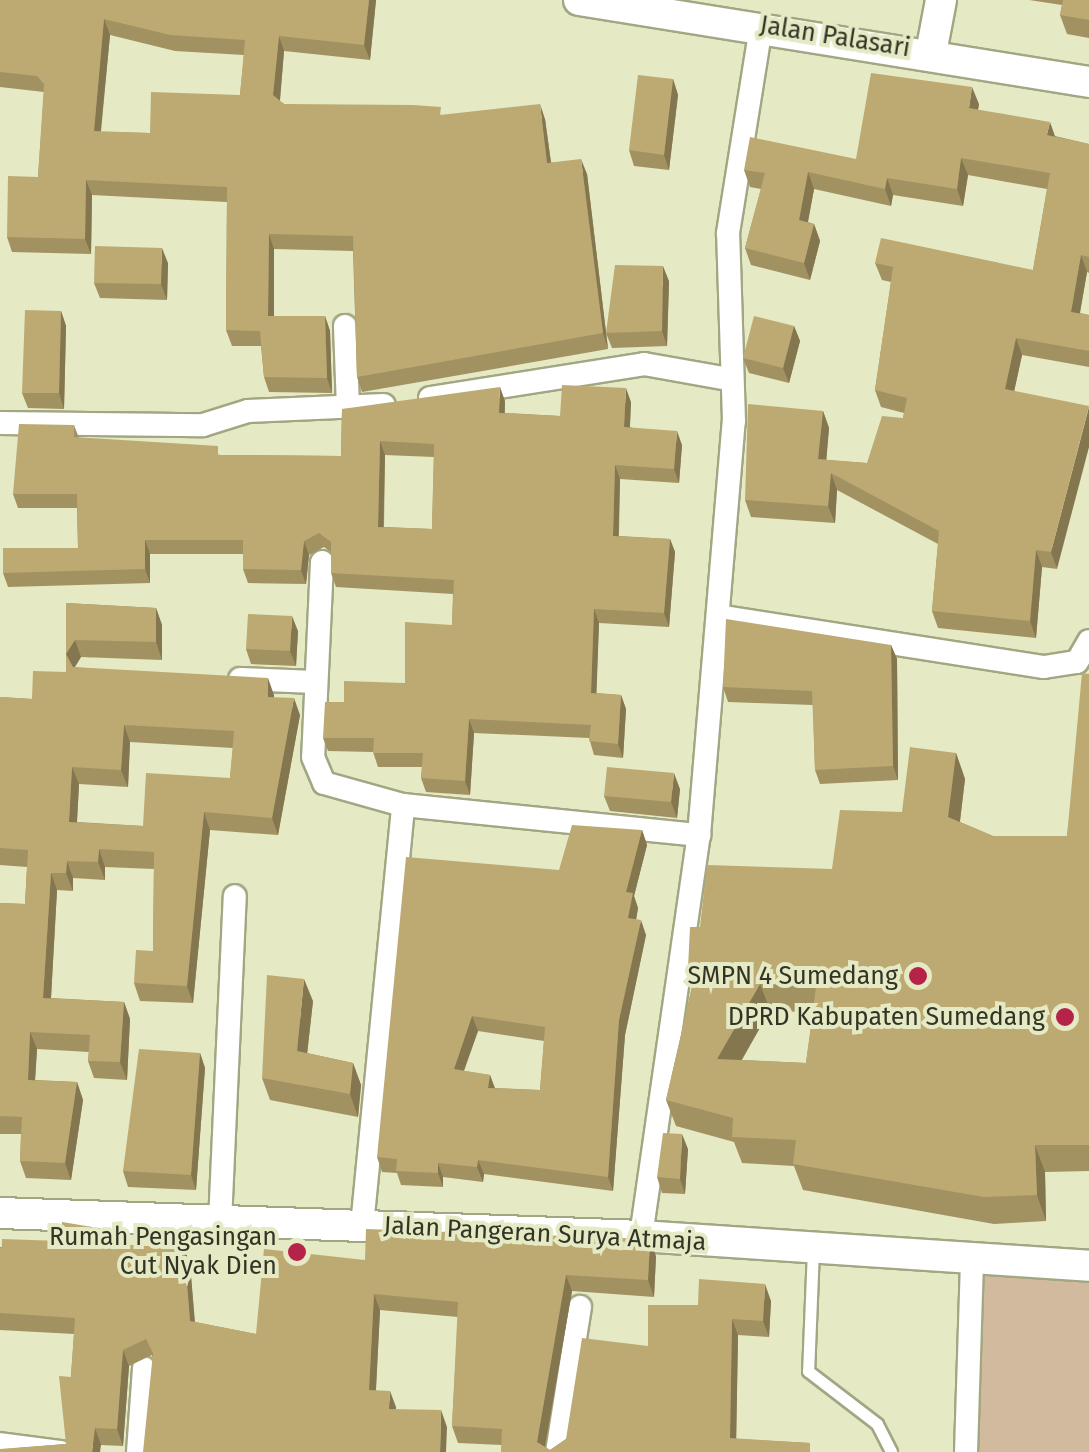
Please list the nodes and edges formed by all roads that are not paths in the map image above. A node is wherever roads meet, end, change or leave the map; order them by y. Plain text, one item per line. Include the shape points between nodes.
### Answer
1 (579, 0) edge
2 (941, 0) edge
3 (761, 26) junction
4 (930, 53) junction
5 (1089, 82) edge
6 (345, 326) dead end
7 (728, 379) junction
8 (348, 407) junction
9 (0, 423) edge
10 (322, 562) dead end
11 (718, 616) junction
12 (1089, 641) edge
13 (221, 678) edge
14 (316, 682) junction
15 (403, 805) junction
16 (699, 834) junction
17 (236, 896) dead end
18 (0, 1213) edge
19 (220, 1222) junction
20 (362, 1226) junction
21 (642, 1236) junction
22 (813, 1249) junction
23 (972, 1261) junction
24 (1089, 1266) edge
25 (580, 1307) dead end
26 (144, 1368) dead end
27 (0, 1444) edge
28 (60, 1452) edge
29 (138, 1452) edge
30 (558, 1452) edge
31 (891, 1452) edge
32 (966, 1452) edge

1 - 3 street, Jalan Palasari
2 - 4 street
3 - 4 street, Jalan Palasari
3 - 7 street via 728,233
4 - 5 street, Jalan Palasari
6 - 8 street
7 - 8 street via 620,366
7 - 11 street via 734,421
8 - 9 street via 248,411 203,425
10 - 14 street
11 - 12 street via 1044,667 1077,662
11 - 16 street
13 - 14 street
14 - 15 street via 318,777
15 - 16 street
15 - 20 street
16 - 21 street
17 - 19 street
18 - 19 street, Jalan Pangeran Surya Atmaja
19 - 20 street, Jalan Pangeran Surya Atmaja
20 - 21 street, Jalan Pangeran Surya Atmaja
21 - 22 street, Jalan Pangeran Surya Atmaja
22 - 23 street, Jalan Pangeran Surya Atmaja
22 - 31 lane via 808,1371 877,1424
23 - 24 street, Jalan Pangeran Surya Atmaja
23 - 32 street
25 - 30 street
26 - 29 street
27 - 28 street

